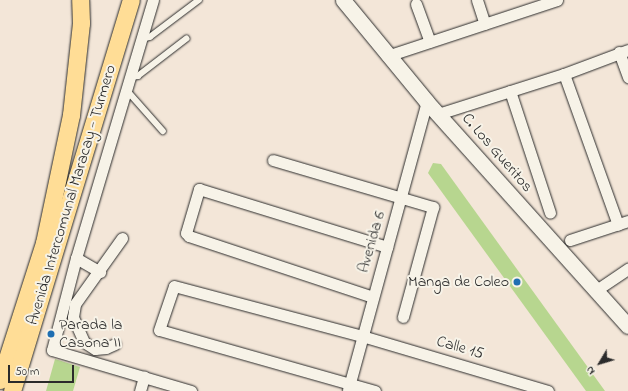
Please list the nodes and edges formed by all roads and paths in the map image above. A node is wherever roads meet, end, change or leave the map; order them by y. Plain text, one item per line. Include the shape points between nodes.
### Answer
1 (80, 0) edge
2 (132, 0) edge
3 (153, 0) edge
4 (199, 0) edge
5 (343, 0) edge
6 (477, 0) edge
7 (557, 0) edge
8 (540, 3) edge
9 (416, 4) dead end
10 (485, 24) junction
11 (141, 39) junction
12 (186, 40) dead end
13 (430, 42) junction
14 (624, 51) edge
15 (388, 56) junction
16 (564, 74) junction
17 (130, 77) junction
18 (628, 77) edge
19 (126, 89) junction
20 (510, 91) junction
21 (428, 102) junction
22 (438, 114) junction
23 (163, 131) dead end
24 (273, 160) dead end
25 (401, 197) junction
26 (550, 213) dead end
27 (623, 223) edge
28 (122, 238) dead end
29 (570, 240) dead end
30 (387, 247) junction
31 (76, 258) junction
32 (628, 269) edge
33 (100, 272) junction
34 (595, 290) junction
35 (373, 297) junction
36 (403, 317) dead end
37 (628, 326) edge
38 (362, 336) junction
39 (115, 344) dead end
40 (144, 377) junction
41 (7, 383) edge
42 (349, 387) edge
43 (140, 391) edge
44 (191, 391) edge
45 (376, 391) edge
46 (548, 391) edge

1 - 41 main road, Avenida Intercomunal Maracay - Turmero via 81,23 71,115 44,244
2 - 41 main road, Avenida Intercomunal Maracay - Turmero
3 - 11 street
4 - 11 lane via 150,37
5 - 15 street, C. Los Gueritos
6 - 10 street
7 - 8 street
8 - 10 street
9 - 13 street
10 - 13 street
11 - 17 street
12 - 17 lane via 138,76
13 - 15 street
14 - 16 street
14 - 18 street
15 - 21 street, C. Los Gueritos
16 - 20 street
16 - 27 street
17 - 19 street
19 - 23 lane
19 - 31 street
20 - 22 street
20 - 26 street
21 - 22 street, C. Los Gueritos
21 - 25 street, Avenida 6
22 - 34 street, C. Los Gueritos
24 - 25 street
25 - 30 street, Avenida 6
25 - 36 street via 430,206 433,211
27 - 29 street
28 - 33 street
30 - 35 street, Avenida 6
30 - 35 street via 199,189 186,233
31 - 33 street
31 - 40 street via 52,350
32 - 34 street
33 - 39 street via 75,304 73,317 84,342 95,349
34 - 37 street, C. Los Gueritos
35 - 38 street, Avenida 6
38 - 42 street, Avenida 6
38 - 42 street, Calle 15 via 174,286 159,330
38 - 46 street, Calle 15
40 - 43 street
40 - 44 street
42 - 45 street

